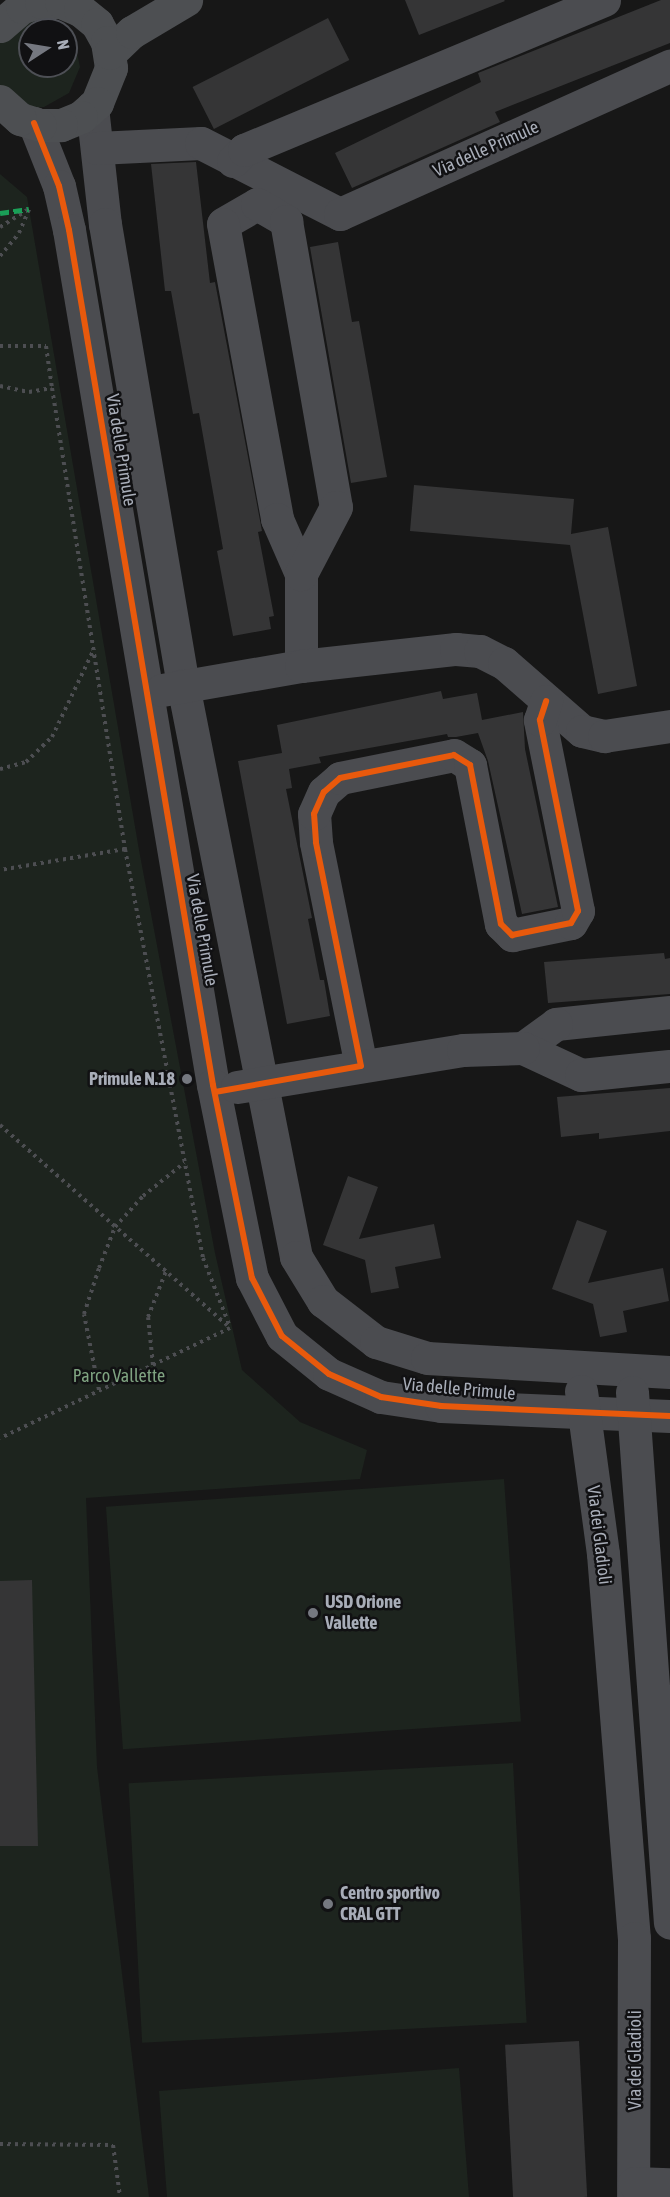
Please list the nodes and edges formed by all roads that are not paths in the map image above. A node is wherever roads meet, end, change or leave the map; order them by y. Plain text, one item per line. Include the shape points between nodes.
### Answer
1 (186, 0) edge
2 (604, 0) edge
3 (64, 1) edge
4 (2, 22) edge
5 (110, 53) junction
6 (670, 66) edge
7 (0, 101) edge
8 (92, 107) junction
9 (34, 123) junction
10 (97, 148) junction
11 (233, 161) junction
12 (263, 192) junction
13 (301, 574) junction
14 (301, 666) junction
15 (183, 686) junction
16 (146, 694) junction
17 (546, 700) junction
18 (670, 726) edge
19 (670, 1012) edge
20 (523, 1048) junction
21 (361, 1066) junction
22 (670, 1066) edge
23 (259, 1083) junction
24 (215, 1092) junction
25 (580, 1368) junction
26 (631, 1370) junction
27 (670, 1372) edge
28 (582, 1412) junction
29 (634, 1414) junction
30 (670, 1416) edge
31 (655, 1700) junction
32 (616, 1702) junction
33 (670, 1923) edge
34 (670, 1936) edge
35 (634, 1938) junction
36 (670, 2184) edge
37 (633, 2190) edge

1 - 5 main road via 132,32
2 - 11 street via 244,150
3 - 4 main road via 22,7
3 - 5 main road via 97,24
5 - 8 main road via 108,84
6 - 12 street, Via delle Primule via 340,214
7 - 9 main road via 20,118
8 - 9 main road via 62,125
8 - 10 street, Via delle Primule
9 - 16 street, Via delle Primule via 59,186 69,230
10 - 11 street, Via delle Primule via 201,142
10 - 15 street, Via delle Primule via 105,224
11 - 12 street, Via delle Primule
12 - 13 street via 286,221 336,507
12 - 13 street via 223,224 277,519
13 - 14 street
14 - 15 street
14 - 17 street via 456,649 480,651 504,663
15 - 16 street
15 - 23 street, Via delle Primule
16 - 24 street, Via delle Primule
17 - 18 street via 582,731 604,736
17 - 21 street via 540,720 578,911 572,923 512,935 501,924 470,765 454,755 340,778 324,792 314,814 316,842
19 - 20 street via 556,1024
20 - 21 street via 465,1050
20 - 22 street via 581,1076
21 - 23 street
23 - 24 street
23 - 25 street, Via delle Primule via 296,1257 323,1301 376,1342 427,1358
24 - 28 street, Via delle Primule via 252,1278 282,1336 329,1374 381,1396 441,1406
25 - 26 street, Via delle Primule
25 - 28 street, Via dei Gladioli
26 - 27 street, Via delle Primule
26 - 29 street
28 - 29 street, Via delle Primule
28 - 32 street, Via dei Gladioli via 603,1554
29 - 30 street, Via delle Primule
29 - 31 street
31 - 32 street
31 - 33 street
32 - 35 street, Via dei Gladioli
34 - 35 street
35 - 37 street, Via dei Gladioli
36 - 37 street, Via dei Gladioli

